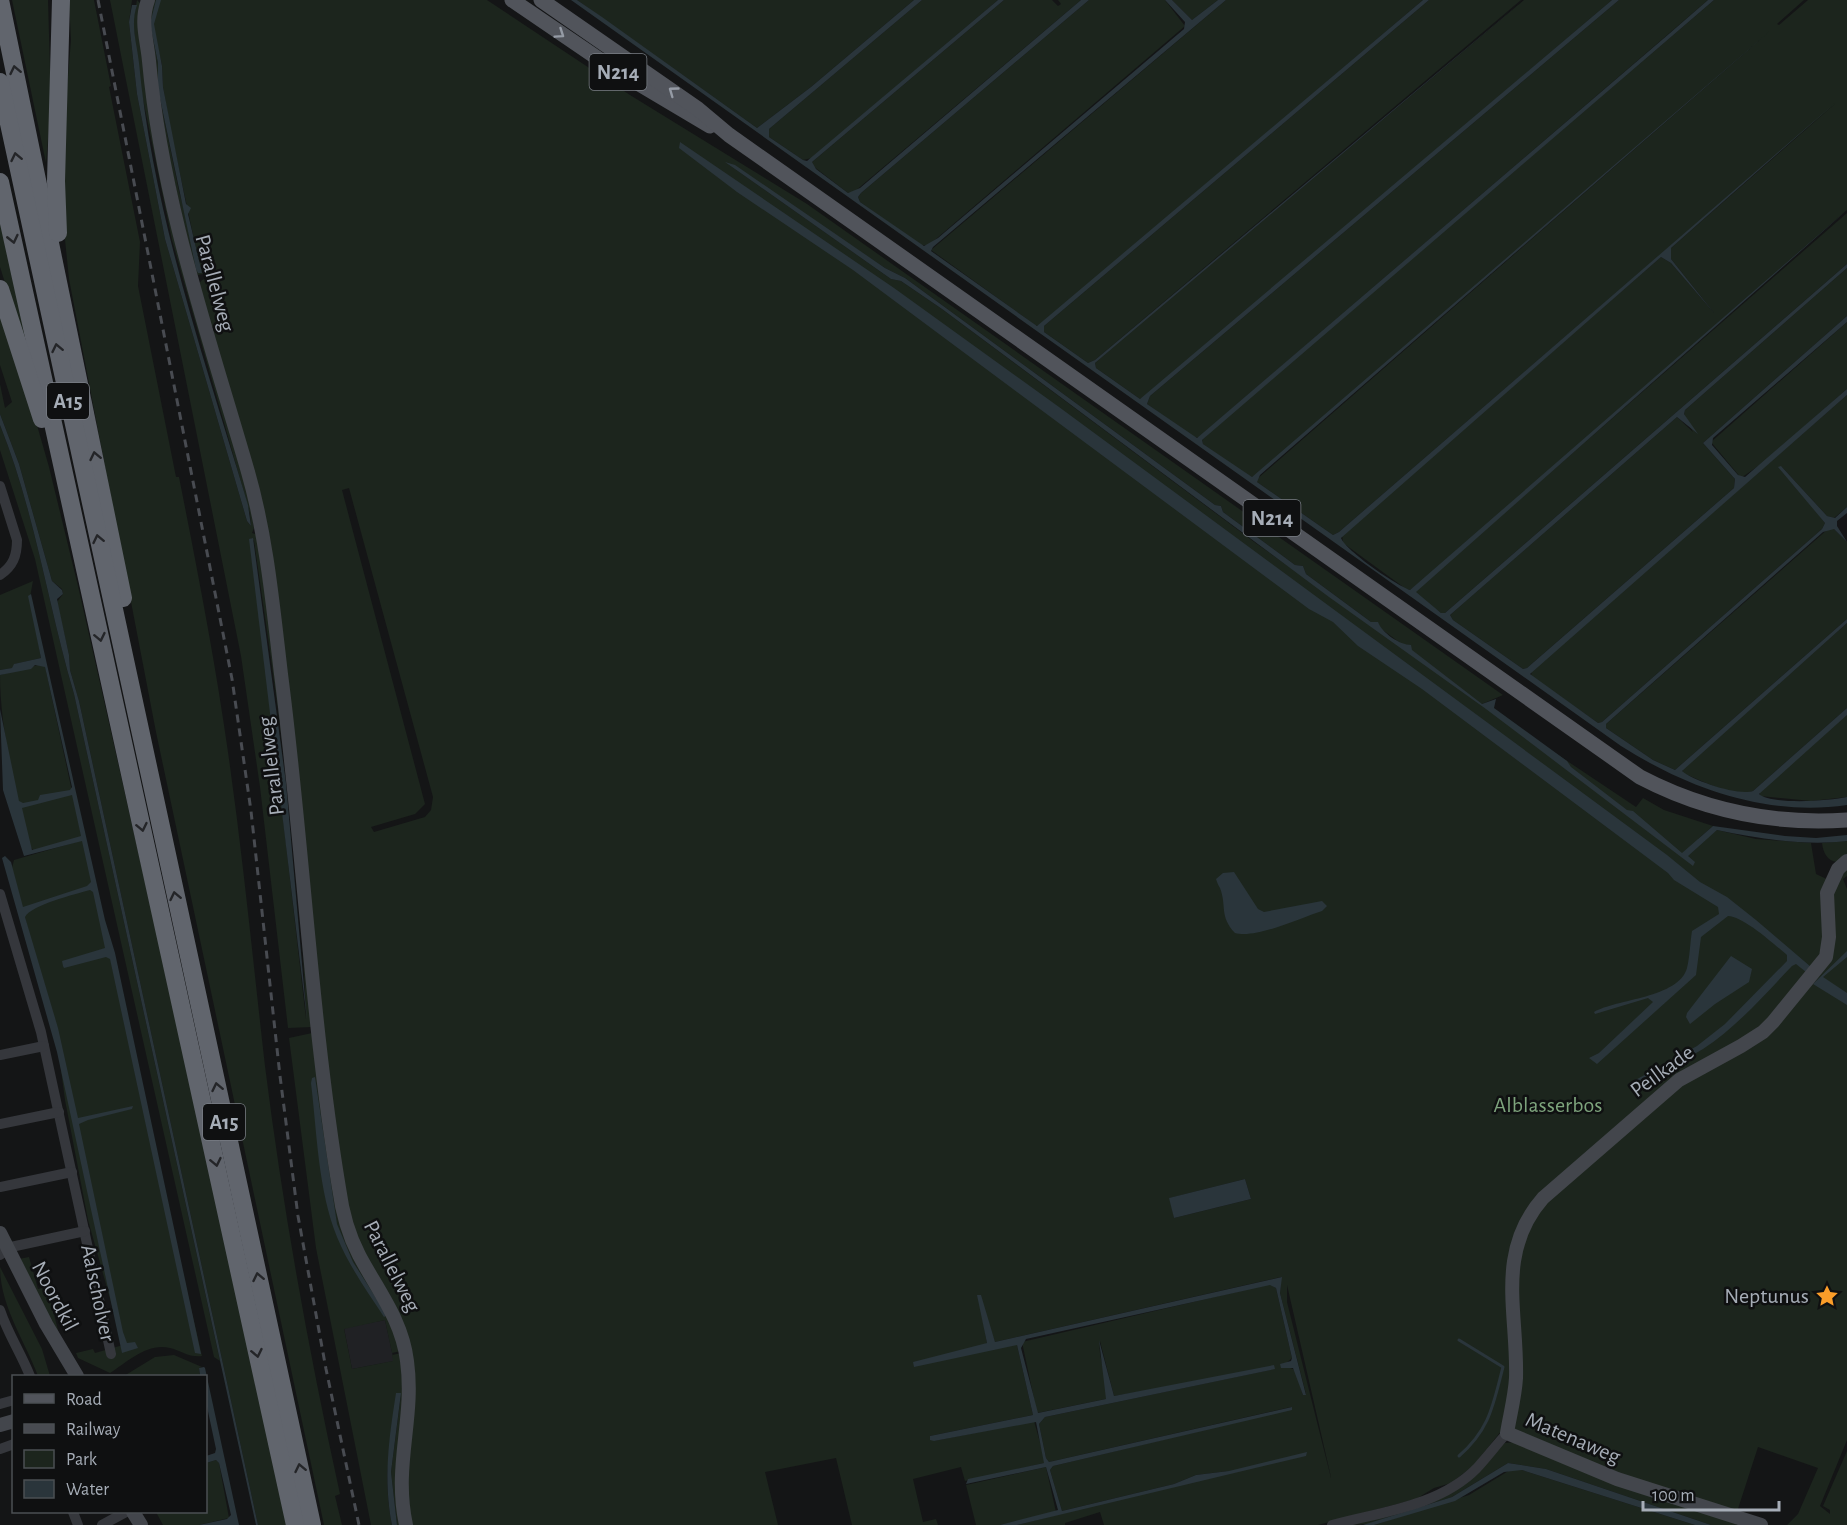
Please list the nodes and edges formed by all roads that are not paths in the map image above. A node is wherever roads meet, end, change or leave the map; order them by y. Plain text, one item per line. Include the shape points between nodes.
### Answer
1 (0, 0) edge
2 (62, 0) edge
3 (148, 0) edge
4 (512, 0) edge
5 (542, 0) edge
6 (0, 82) edge
7 (729, 135) junction
8 (0, 182) edge
9 (0, 289) edge
10 (61, 292) junction
11 (0, 486) edge
12 (0, 575) edge
13 (88, 580) junction
14 (137, 719) junction
15 (1847, 820) edge
16 (1847, 861) edge
17 (0, 894) edge
18 (44, 1046) junction
19 (0, 1055) edge
20 (59, 1112) junction
21 (0, 1124) edge
22 (72, 1172) junction
23 (0, 1187) edge
24 (85, 1232) junction
25 (0, 1233) edge
26 (2, 1252) edge
27 (0, 1310) edge
28 (111, 1354) dead end
29 (29, 1375) edge
30 (66, 1375) edge
31 (76, 1375) edge
32 (1507, 1432) junction
33 (124, 1513) edge
34 (107, 1524) edge
35 (295, 1525) edge
36 (312, 1525) edge
37 (406, 1525) edge
38 (1332, 1525) edge
39 (1761, 1525) edge

10 -> 1 highway, A15
2 - 10 highway, A15 via 56,181
3 - 37 street, Parallelweg via 143,26 151,91 176,214 261,529 288,729 341,1200 354,1245 391,1307 406,1356 409,1396 400,1480
4 -> 7 main road, N214 via 646,90
7 -> 5 main road, N214 via 690,103
14 -> 6 highway, A15
7 - 15 main road, N214 via 1640,777 1688,800 1752,817 1804,822
8 -> 13 highway, A15
9 - 13 highway, A15 via 42,419 76,552
14 -> 10 highway, A15 via 127,621 112,535
11 - 12 street via 17,549 14,561
13 -> 35 highway, A15
36 -> 14 highway, A15
16 - 32 street, Peilkade via 1838,869 1827,893 1826,957 1773,1022 1741,1046 1679,1080 1543,1198 1528,1216 1514,1254 1510,1281 1516,1381
17 - 18 street, Aalscholver
18 - 19 street
18 - 20 street, Aalscholver
20 - 21 street
20 - 22 street, Aalscholver
22 - 23 street
22 - 24 street, Aalscholver
24 - 26 street, Aalscholver
24 - 28 street, Aalscholver
25 - 26 street, Noordkil
26 - 30 street, Noordkil
26 - 31 street, Noordkil
27 - 29 street via 10,1340
32 - 38 street via 1475,1469 1443,1492 1416,1504
32 - 39 street, Matenaweg via 1617,1479
33 - 34 street

